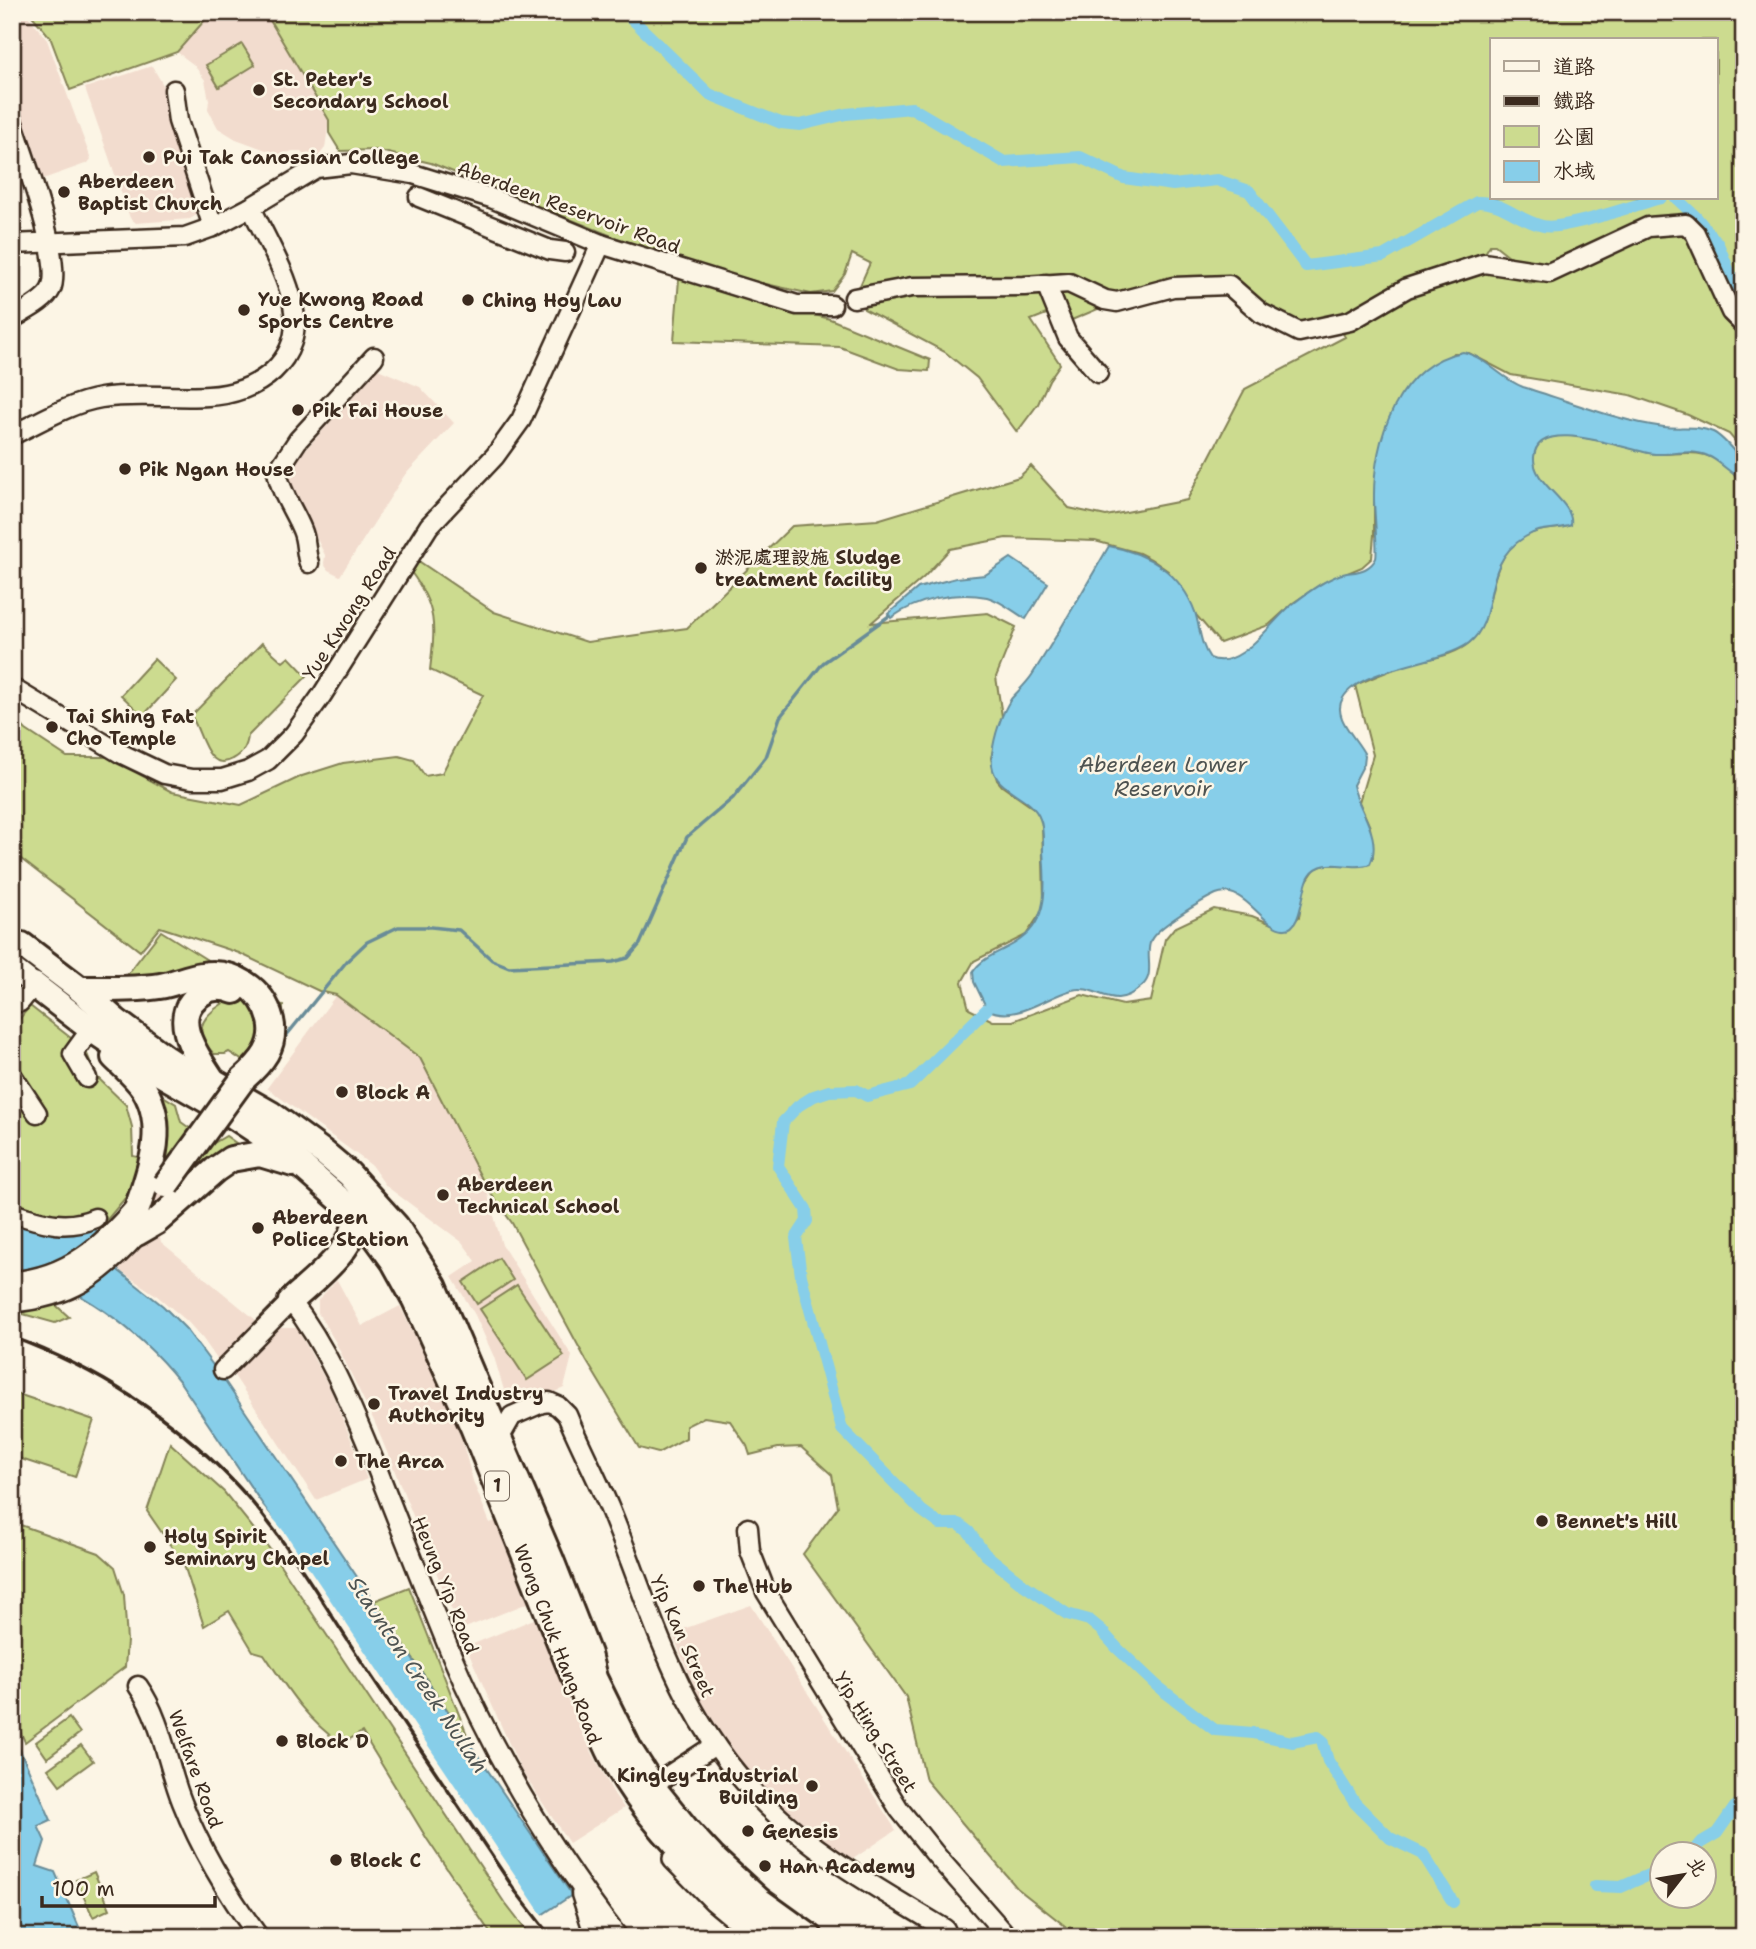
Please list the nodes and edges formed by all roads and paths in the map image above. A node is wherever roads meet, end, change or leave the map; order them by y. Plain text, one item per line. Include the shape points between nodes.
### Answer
1 (174, 90) dead end
2 (12, 120) edge
3 (419, 197) dead end
4 (251, 207) junction
5 (213, 227) junction
6 (51, 241) junction
7 (12, 244) edge
8 (601, 244) junction
9 (565, 251) dead end
10 (1046, 284) junction
11 (854, 298) dead end
12 (832, 305) dead end
13 (12, 318) edge
14 (1744, 325) edge
15 (374, 357) dead end
16 (1098, 373) dead end
17 (12, 435) edge
18 (309, 563) dead end
19 (12, 688) edge
20 (17, 941) edge
21 (12, 968) edge
22 (212, 981) junction
23 (80, 989) junction
24 (22, 994) edge
25 (91, 1029) junction
26 (12, 1075) edge
27 (87, 1078) dead end
28 (213, 1092) junction
29 (37, 1113) dead end
30 (300, 1166) junction
31 (144, 1204) junction
32 (12, 1213) edge
33 (354, 1213) junction
34 (95, 1218) dead end
35 (137, 1233) junction
36 (346, 1248) junction
37 (394, 1262) junction
38 (12, 1283) edge
39 (12, 1301) edge
40 (292, 1301) junction
41 (223, 1370) dead end
42 (500, 1437) junction
43 (748, 1528) dead end
44 (588, 1654) junction
45 (573, 1675) junction
46 (138, 1686) dead end
47 (715, 1745) junction
48 (658, 1794) junction
49 (576, 1878) junction
50 (259, 1937) edge
51 (595, 1937) edge
52 (618, 1937) edge
53 (761, 1937) edge
54 (778, 1937) edge
55 (810, 1937) edge
56 (819, 1937) edge
57 (948, 1937) edge
58 (1008, 1937) edge

1 - 5 street via 178,121
2 - 6 street
3 - 9 street via 550,250
4 - 5 street, Aberdeen Reservoir Road
4 - 8 street, Aberdeen Reservoir Road via 316,168 351,164 413,174 480,194
4 - 17 street via 295,312 289,348 271,374 253,387 223,395 103,398 79,403
5 - 6 street, Aberdeen Reservoir Road via 185,237
6 - 7 street, Aberdeen Reservoir Road
6 - 13 street via 50,291
8 - 12 street, Aberdeen Reservoir Road via 797,305
8 - 19 street, Yue Kwong Road via 521,421 495,456 429,526 322,695 268,760 222,779 164,774
10 - 11 street via 912,286
10 - 14 street via 1069,283 1117,302 1173,287 1229,285 1261,313 1299,332 1350,321 1407,288 1483,263 1549,273 1648,227 1686,224 1695,233 1731,312
10 - 16 street via 1069,338
15 - 18 street via 298,440 277,472 302,530
20 - 23 highway, 1
21 - 24 main road
22 - 23 highway via 124,990
22 - 28 highway via 189,1008 185,1025
22 - 31 highway, bridge via 247,1000 258,1028 257,1041 243,1079 166,1185
23 - 28 highway, 1
24 - 25 highway, 1
25 - 27 street via 73,1054
25 - 28 highway, 1 via 155,1072
25 - 31 highway via 144,1088 152,1107 155,1146
26 - 29 street
28 - 30 highway, Wong Chuk Hang Road / 1
28 - 42 highway, Wong Chuk Hang Road / 1 via 271,1114 349,1174 394,1224 433,1286
30 - 33 highway, Wong Chuk Hang Road / 1
30 - 35 highway via 260,1154 223,1163
31 - 35 highway
31 - 38 main road via 90,1255 50,1276
32 - 34 street via 62,1226
33 - 36 highway via 356,1226
33 - 37 highway, Wong Chuk Hang Road / 1
35 - 39 main road via 109,1264 83,1281 56,1293
36 - 37 highway via 367,1248
36 - 40 highway
37 - 45 highway, Wong Chuk Hang Road / 1 via 473,1427
40 - 41 street
40 - 49 street, Heung Yip Road via 343,1386 449,1649 490,1738
42 - 44 highway, Wong Chuk Hang Road / 1
42 - 47 street, Yip Kan Street via 512,1416 542,1403 558,1406 566,1415 609,1507 665,1655
43 - 58 street, Yip Hing Street via 750,1551 766,1592 899,1809
44 - 48 highway, 1 via 594,1678 629,1749
44 - 56 main road, Wong Chuk Hang Road via 650,1765 694,1825 764,1900
45 - 48 highway, 1 via 613,1757
45 - 53 main road, Wong Chuk Hang Road via 574,1697 599,1754 634,1810 698,1885
46 - 50 street, Welfare Road via 154,1712 178,1790 205,1852
47 - 48 street
47 - 57 street, Yip Kan Street via 795,1831 945,1929
48 - 54 highway, 1 via 700,1871
48 - 55 highway, 1 via 732,1875
49 - 51 street, Heung Yip Road
49 - 52 street, Heung Yip Road

